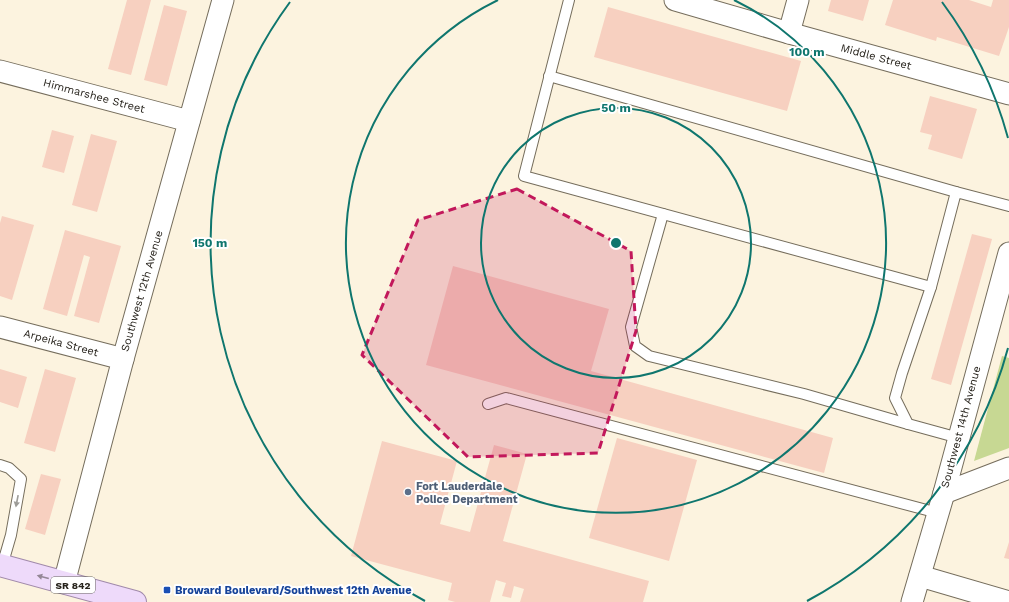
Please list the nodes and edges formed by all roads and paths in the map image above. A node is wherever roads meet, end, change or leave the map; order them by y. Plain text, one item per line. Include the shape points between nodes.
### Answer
1 (222, 0) edge
2 (569, 0) edge
3 (675, 0) edge
4 (798, 0) edge
5 (789, 33) junction
6 (0, 71) edge
7 (549, 76) junction
8 (1009, 94) edge
9 (189, 122) junction
10 (956, 192) junction
11 (1009, 206) edge
12 (663, 214) junction
13 (1009, 252) edge
14 (930, 287) junction
15 (0, 327) edge
16 (123, 359) junction
17 (488, 404) dead end
18 (908, 424) junction
19 (958, 438) junction
20 (4, 466) edge
21 (1009, 468) edge
22 (944, 493) junction
23 (938, 513) junction
24 (1, 565) edge
25 (920, 576) junction
26 (64, 583) junction
27 (135, 602) edge
28 (912, 602) edge
29 (1009, 602) edge

1 - 9 street, Southwest 12th Avenue
2 - 7 lane
3 - 5 street, Middle Street
4 - 5 street
5 - 8 street, Middle Street
6 - 9 street, Himmarshee Street
7 - 10 lane
7 - 12 lane via 524,176
9 - 16 street, Southwest 12th Avenue
10 - 11 lane
10 - 14 lane
12 - 14 lane
12 - 18 lane via 631,327 635,346 649,356 804,394
13 - 19 street, Southwest 14th Avenue
14 - 18 lane via 895,398
15 - 16 street, Arpeika Street
16 - 26 street, Southwest 12th Avenue
17 - 23 lane via 506,398
18 - 19 lane
19 - 22 street, Southwest 14th Avenue
20 -> 24 lane via 21,478 11,535
21 - 22 street
22 - 23 street, Southwest 14th Avenue
23 - 25 street, Southwest 14th Avenue
26 -> 24 main road, SR 842
25 - 28 street, Southwest 14th Avenue
25 - 29 street
26 - 27 main road, SR 842

